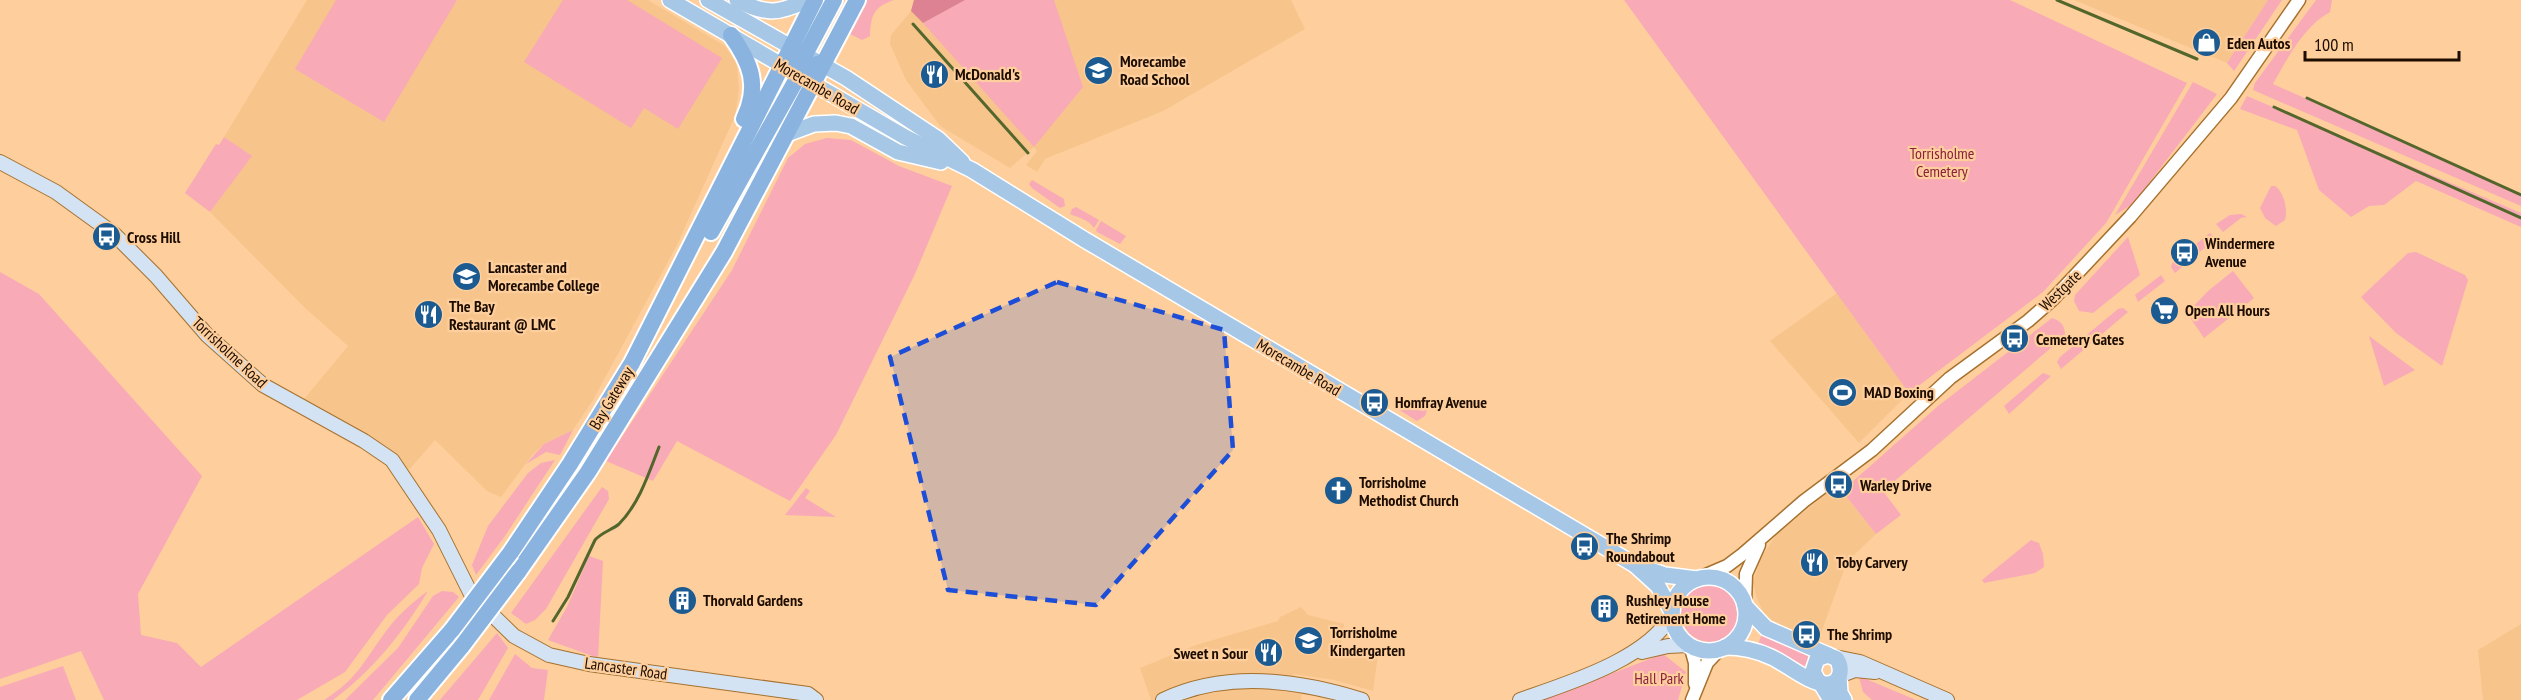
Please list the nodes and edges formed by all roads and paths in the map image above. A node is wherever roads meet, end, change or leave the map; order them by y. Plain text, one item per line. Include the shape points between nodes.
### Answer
1 (670, 0) edge
2 (708, 0) edge
3 (737, 0) edge
4 (807, 0) edge
5 (815, 0) edge
6 (834, 0) edge
7 (857, 0) edge
8 (2299, 0) edge
9 (731, 35) junction
10 (810, 57) junction
11 (795, 72) junction
12 (787, 134) junction
13 (0, 162) edge
14 (961, 165) junction
15 (721, 187) junction
16 (669, 291) junction
17 (1770, 530) junction
18 (1635, 565) junction
19 (1698, 578) junction
20 (464, 580) joint
21 (1745, 605) junction
22 (1672, 613) junction
23 (1689, 645) junction
24 (1722, 648) junction
25 (1829, 656) junction
26 (1626, 657) junction
27 (1883, 673) junction
28 (1839, 677) junction
29 (1819, 681) junction
30 (1693, 695) edge
31 (392, 700) edge
32 (417, 700) edge
33 (816, 700) edge
34 (1163, 700) edge
35 (1362, 700) edge
36 (1520, 700) edge
37 (1831, 700) edge
38 (1844, 700) edge
39 (1947, 700) edge

1 - 9 main road, Morecambe Road
2 - 10 main road, Morecambe Road
3 - 4 main road via 769,12 780,12
5 - 10 highway
6 - 10 highway
7 - 10 highway
8 - 17 street, Westgate via 2231,98 2130,217 2053,299 1950,378 1872,450
9 - 11 main road, Morecambe Road
9 - 15 highway via 748,66 753,93 726,157
10 - 11 highway
10 - 11 highway via 795,67
10 - 14 main road, Morecambe Road via 938,139 954,152
11 - 12 highway, Bay Gateway
11 - 14 main road, Morecambe Road
11 - 15 highway, Bay Gateway
11 - 16 highway via 691,271
12 - 14 main road via 814,124 836,123 851,126 898,152
12 - 32 highway, Bay Gateway, bridge via 724,252 588,472 518,572
13 - 20 main road, Torrisholme Road via 56,192 114,234 207,336 263,385 392,460 435,524
14 - 18 main road, Morecambe Road
15 - 16 highway, Bay Gateway
16 - 31 highway, Bay Gateway, bridge via 615,393 511,552
17 - 19 street, Westgate via 1727,566
17 - 21 street, Westgate via 1747,569
18 - 19 main road, Morecambe Road via 1665,575
18 - 22 main road, Morecambe Road via 1658,586
19 - 21 main road via 1724,580 1734,586
19 - 22 main road via 1680,591
20 - 33 main road, Lancaster Road via 471,594 514,636 549,655 808,694
21 - 24 main road via 1744,627 1733,642
21 - 25 main road via 1766,628
22 - 23 main road via 1677,632
22 - 26 main road via 1657,637
23 - 24 main road via 1708,651
23 - 26 main road via 1657,648
23 - 30 street via 1695,663
24 - 29 main road via 1762,653
24 - 30 street via 1707,663
25 - 27 main road via 1855,660
25 - 28 main road via 1840,665
25 - 29 main road via 1817,659 1814,665
26 - 36 main road
27 - 28 main road via 1855,670
27 - 39 main road
28 - 29 main road via 1831,683
28 - 38 main road
29 - 37 main road
34 - 35 main road via 1199,687 1281,681

